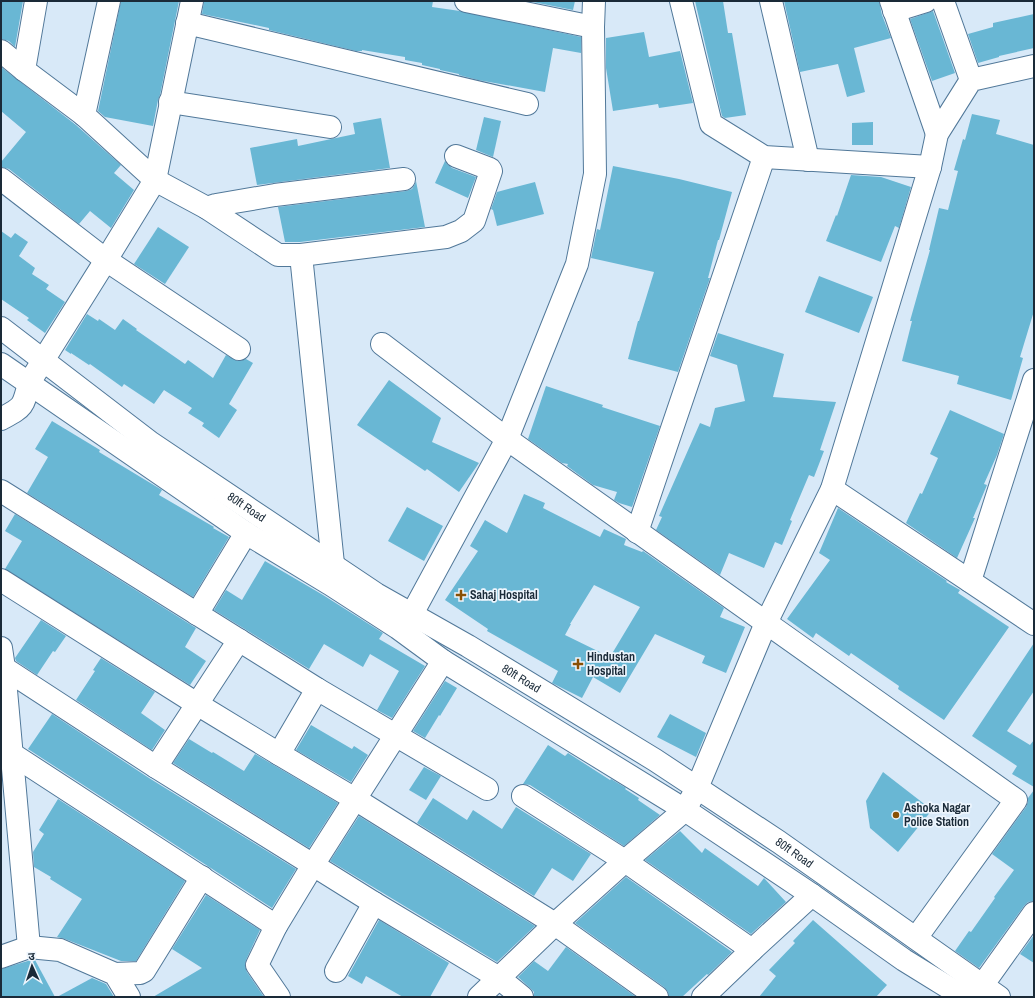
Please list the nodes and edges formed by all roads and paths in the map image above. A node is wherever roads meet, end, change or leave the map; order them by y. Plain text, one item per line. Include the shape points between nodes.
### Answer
1 (36, 1) edge
2 (109, 1) edge
3 (192, 1) edge
4 (466, 1) edge
5 (594, 1) edge
6 (681, 1) edge
7 (771, 1) edge
8 (926, 1) edge
9 (943, 1) edge
10 (893, 6) edge
11 (187, 23) junction
12 (593, 27) junction
13 (1, 51) edge
14 (1034, 66) edge
15 (24, 70) junction
16 (971, 80) junction
17 (170, 102) junction
18 (527, 104) dead end
19 (84, 115) junction
20 (330, 128) dead end
21 (937, 134) junction
22 (456, 156) dead end
23 (764, 157) junction
24 (808, 160) junction
25 (930, 167) junction
26 (1, 178) edge
27 (404, 179) dead end
28 (154, 180) junction
29 (207, 208) junction
30 (301, 255) junction
31 (106, 260) junction
32 (1, 328) edge
33 (382, 344) dead end
34 (239, 350) dead end
35 (43, 360) junction
36 (1, 364) edge
37 (29, 383) junction
38 (1033, 386) edge
39 (1, 419) edge
40 (507, 439) junction
41 (832, 489) junction
42 (1, 491) edge
43 (638, 532) junction
44 (246, 533) junction
45 (333, 564) junction
46 (1, 580) edge
47 (970, 581) junction
48 (197, 614) junction
49 (412, 614) junction
50 (766, 623) junction
51 (1034, 624) edge
52 (240, 640) junction
53 (2, 661) edge
54 (443, 661) junction
55 (317, 689) junction
56 (197, 704) junction
57 (395, 735) junction
58 (12, 754) junction
59 (279, 754) junction
60 (156, 767) junction
61 (697, 788) junction
62 (487, 789) dead end
63 (523, 796) dead end
64 (354, 799) junction
65 (685, 810) junction
66 (624, 861) junction
67 (313, 865) junction
68 (202, 877) junction
69 (812, 895) junction
70 (374, 903) junction
71 (1034, 913) edge
72 (555, 924) junction
73 (276, 926) junction
74 (916, 938) junction
75 (29, 947) junction
76 (752, 950) junction
77 (1, 957) edge
78 (336, 971) dead end
79 (115, 974) junction
80 (499, 978) junction
81 (968, 994) edge
82 (129, 997) edge
83 (279, 997) edge
84 (479, 997) edge
85 (522, 997) edge
86 (657, 997) edge
87 (703, 997) edge

1 - 15 street
2 - 19 street
3 - 11 street
4 - 12 street
5 - 12 street
6 - 23 street via 711,124
7 - 24 street
8 - 10 street
9 - 16 street
10 - 21 street
11 - 17 street
11 - 18 street
12 - 40 street via 595,174 577,264
13 - 15 street
14 - 16 street
15 - 19 street
16 - 21 street
17 - 20 street
17 - 28 street
19 - 28 street
21 - 25 street
22 - 30 street via 490,168 491,171 474,221 461,231 446,237
23 - 24 street
23 - 43 street
24 - 25 street
25 - 41 street
26 - 31 street
27 - 29 street via 275,195
28 - 29 street
28 - 31 street
29 - 30 street via 278,255
30 - 45 street
31 - 34 street
31 - 35 street
32 - 35 street, 80ft Road
33 - 40 street
35 - 37 street
35 - 45 street, 80ft Road via 151,443
36 - 37 street
37 - 39 street via 20,409
37 - 44 street
38 - 47 street
40 - 43 street
40 - 49 street
41 - 47 street
41 - 50 street
42 - 48 street
43 - 50 street
44 - 48 street
44 - 54 street via 398,628
45 - 49 street, 80ft Road via 376,594
46 - 56 street
47 - 51 street
48 - 52 street
49 - 61 street, 80ft Road via 649,756
50 - 61 street
50 - 74 street via 1016,800
52 - 55 street
52 - 56 street
53 - 58 street
53 - 60 street
54 - 57 street
54 - 65 street
55 - 57 street
55 - 59 street
56 - 59 street
56 - 60 street
57 - 62 street
57 - 64 street
58 - 68 street
58 - 75 street
59 - 64 street
60 - 67 street
61 - 65 street
61 - 74 street, 80ft Road
63 - 66 street
64 - 67 street
64 - 72 street
65 - 66 street
65 - 69 street
66 - 72 street
66 - 76 street
67 - 70 street
67 - 73 street
68 - 73 street
68 - 79 street via 144,971
69 - 76 street
69 - 81 street via 904,960
70 - 78 street
70 - 80 street
71 - 81 street
72 - 80 street
72 - 86 street
73 - 83 street via 258,965
74 - 81 street, 80ft Road
75 - 77 street
75 - 79 street via 60,950
76 - 87 street
79 - 82 street
80 - 84 street
80 - 85 street

